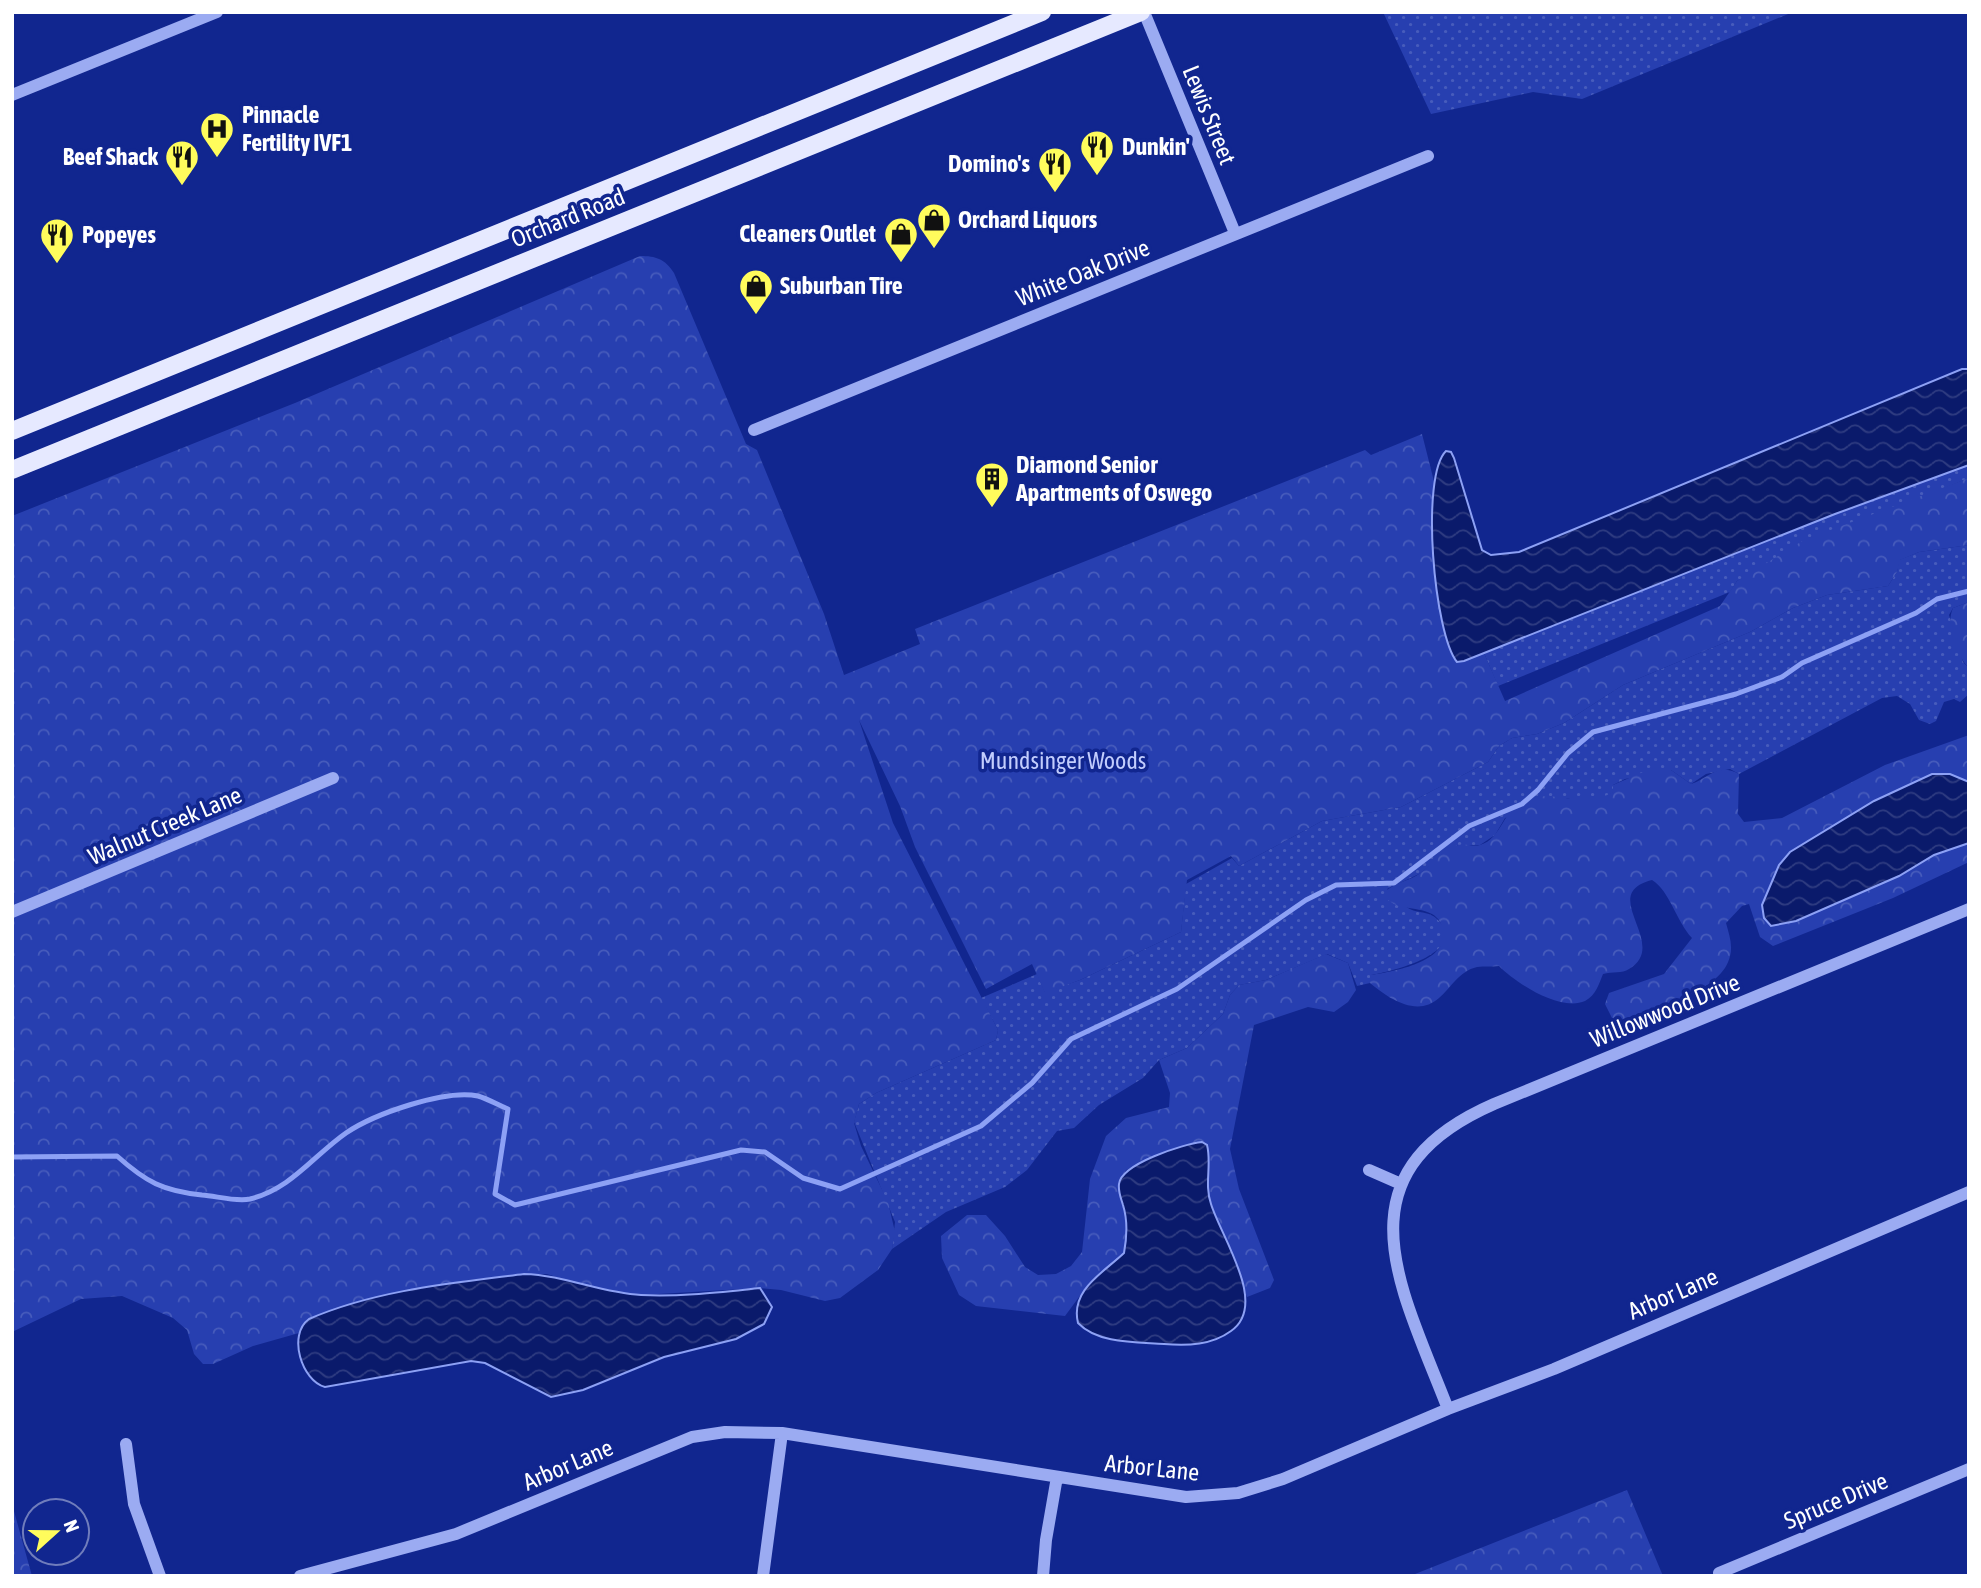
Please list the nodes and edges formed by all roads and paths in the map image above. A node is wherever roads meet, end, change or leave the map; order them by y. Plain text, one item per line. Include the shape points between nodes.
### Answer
1 (217, 12) edge
2 (1042, 12) edge
3 (1143, 12) edge
4 (12, 95) edge
5 (1427, 156) dead end
6 (1235, 233) junction
7 (754, 430) dead end
8 (12, 431) edge
9 (12, 470) edge
10 (333, 778) dead end
11 (1969, 909) edge
12 (12, 912) edge
13 (1369, 1170) dead end
14 (1401, 1184) junction
15 (1969, 1192) edge
16 (1448, 1409) junction
17 (782, 1433) junction
18 (126, 1444) dead end
19 (1969, 1469) edge
20 (1057, 1477) junction
21 (1719, 1574) edge
22 (160, 1576) edge
23 (300, 1576) edge
24 (763, 1576) edge
25 (1043, 1576) edge

1 - 4 street
2 - 8 main road, Orchard Road
3 - 6 street, Lewis Street
3 - 9 main road, Orchard Road
5 - 6 street, White Oak Drive
6 - 7 street, White Oak Drive
10 - 12 street, Walnut Creek Lane
11 - 14 street, Willowwood Drive via 1480,1110 1434,1140 1416,1157
13 - 14 street
14 - 16 street, Willowwood Drive via 1392,1219 1398,1279
15 - 16 street, Arbor Lane via 1554,1369
16 - 20 street, Arbor Lane via 1283,1479 1238,1493 1186,1496
17 - 20 street, Arbor Lane
17 - 23 street, Arbor Lane via 725,1432 692,1437 456,1534
17 - 24 street
18 - 22 street via 134,1504
19 - 21 street, Spruce Drive
20 - 25 street

